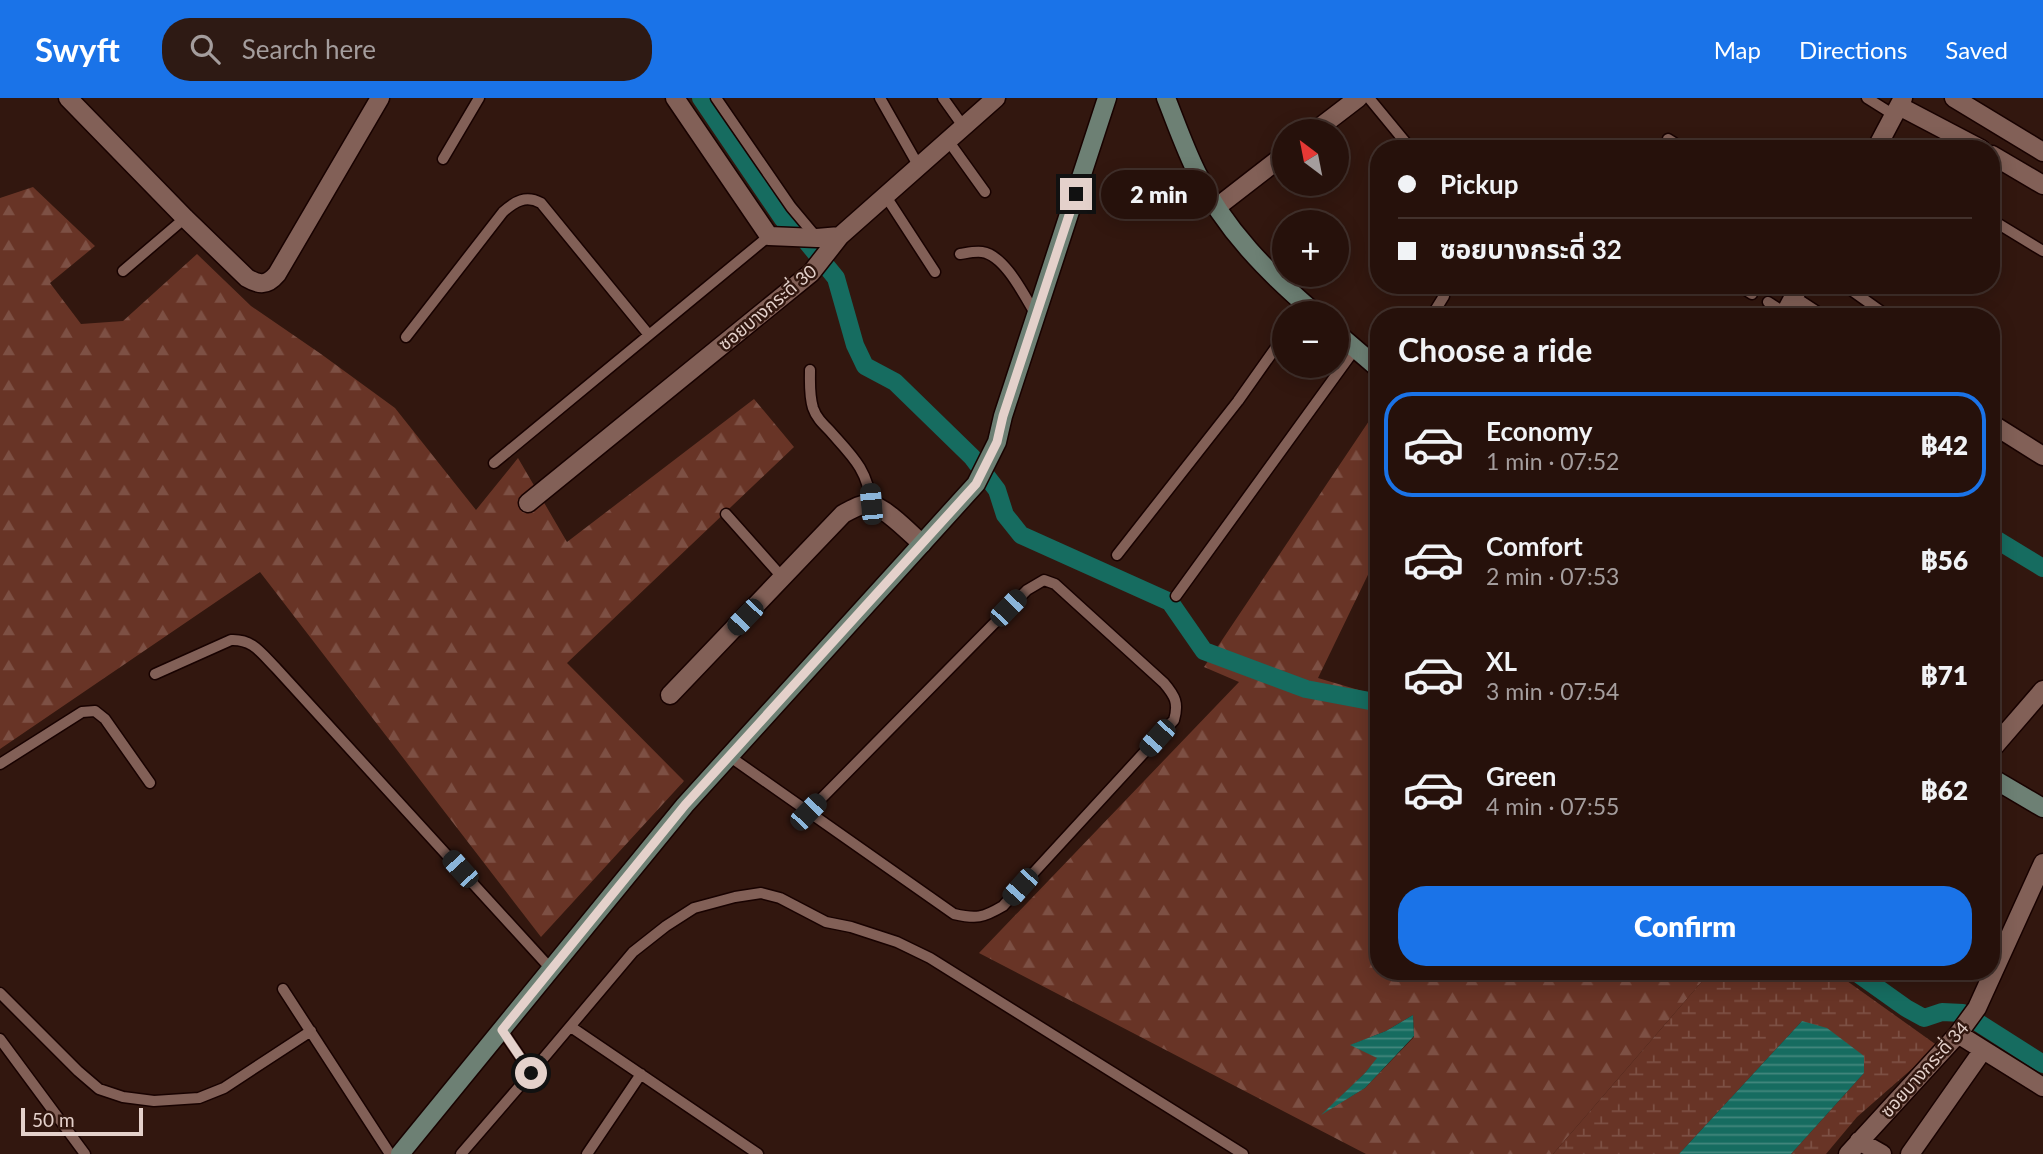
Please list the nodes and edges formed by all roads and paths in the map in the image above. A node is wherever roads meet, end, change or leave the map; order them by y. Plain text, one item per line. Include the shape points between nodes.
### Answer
1 (68, 98) edge
2 (380, 98) edge
3 (479, 98) edge
4 (675, 98) edge
5 (716, 98) edge
6 (880, 98) edge
7 (943, 98) edge
8 (996, 98) edge
9 (1107, 98) edge
10 (1166, 98) edge
11 (1369, 98) edge
12 (1867, 98) edge
13 (1954, 98) edge
14 (1349, 101) edge
15 (1899, 106) edge
16 (1329, 119) edge
17 (963, 126) junction
18 (947, 139) junction
19 (1404, 140) edge
20 (1881, 140) edge
21 (1964, 140) edge
22 (2043, 152) edge
23 (443, 159) dead end
24 (2000, 160) edge
25 (1272, 164) edge
26 (918, 166) junction
27 (2043, 185) edge
28 (985, 192) dead end
29 (886, 195) junction
30 (1217, 207) junction
31 (185, 218) junction
32 (2000, 225) edge
33 (840, 236) junction
34 (793, 237) junction
35 (2043, 251) edge
36 (960, 254) dead end
37 (123, 271) dead end
38 (935, 272) dead end
39 (1857, 294) edge
40 (1444, 296) dead end
41 (1298, 301) edge
42 (1768, 302) dead end
43 (1790, 304) edge
44 (1437, 308) edge
45 (1876, 308) edge
46 (1037, 315) junction
47 (649, 335) junction
48 (406, 337) dead end
49 (1349, 344) edge
50 (1355, 349) junction
51 (1272, 353) edge
52 (1370, 362) edge
53 (810, 370) dead end
54 (2000, 429) edge
55 (2043, 456) edge
56 (494, 463) dead end
57 (527, 503) dead end
58 (871, 504) junction
59 (726, 514) dead end
60 (922, 544) junction
61 (1117, 555) dead end
62 (782, 577) junction
63 (1176, 596) dead end
64 (155, 674) dead end
65 (2043, 690) edge
66 (670, 695) dead end
67 (2000, 740) edge
68 (729, 757) junction
69 (0, 764) edge
70 (150, 783) dead end
71 (2000, 783) edge
72 (2043, 808) edge
73 (808, 812) junction
74 (2043, 863) edge
75 (2000, 952) edge
76 (551, 969) junction
77 (1987, 980) edge
78 (283, 989) dead end
79 (0, 993) edge
80 (1967, 1021) junction
81 (571, 1027) junction
82 (502, 1030) junction
83 (311, 1031) junction
84 (0, 1039) edge
85 (1983, 1050) junction
86 (531, 1073) junction
87 (641, 1074) junction
88 (2043, 1087) edge
89 (1853, 1147) edge
90 (85, 1154) edge
91 (390, 1154) edge
92 (400, 1154) edge
93 (461, 1154) edge
94 (587, 1154) edge
95 (758, 1154) edge
96 (1243, 1154) edge
97 (1882, 1154) edge
98 (1910, 1154) edge

1 - 31 street
2 - 31 street via 271,281 257,284 247,278
3 - 23 lane
4 - 34 street
5 - 34 lane via 776,186
6 - 26 lane
7 - 17 lane
8 - 17 street, ซอยบางกระดี่ 30
9 - 46 street
10 - 30 street via 1196,173
11 - 19 lane
12 - 15 lane
13 - 22 street
14 - 16 street
15 - 20 street
15 - 21 street
17 - 18 street, ซอยบางกระดี่ 30
18 - 26 street, ซอยบางกระดี่ 30
18 - 28 lane
24 - 27 street
25 - 30 street
26 - 29 street, ซอยบางกระดี่ 30
29 - 33 street, ซอยบางกระดี่ 30
29 - 38 lane
30 - 41 street via 1240,240
31 - 37 lane
32 - 35 lane
33 - 34 street
33 - 57 street, ซอยบางกระดี่ 30 via 814,270
34 - 47 lane
36 - 46 lane via 984,252 995,257
39 - 45 lane
40 - 44 lane
42 - 43 lane
46 - 60 street via 987,466
47 - 48 lane via 561,226 532,198 513,203 503,212
47 - 56 lane
49 - 50 street
50 - 52 street
50 - 63 lane
51 - 61 lane
53 - 58 lane via 817,416 856,460 869,487
54 - 55 street
58 - 60 street
58 - 62 street via 843,514
59 - 62 lane
60 - 68 street
62 - 66 street
64 - 76 lane via 231,640 251,643
65 - 67 street
68 - 73 lane
68 - 76 street
69 - 70 lane via 82,712 95,711
71 - 72 street
73 - 73 lane via 954,914 974,919 1003,906 1174,720 1178,709 1174,695 1055,584 1044,580 1027,590
74 - 75 street, ซอยบางกระดี่ 34
76 - 82 street
77 - 80 street, ซอยบางกระดี่ 34
78 - 83 lane
79 - 83 lane via 99,1090 154,1101 199,1098 224,1088
80 - 85 street
80 - 89 street, ซอยบางกระดี่ 34
81 - 86 lane
81 - 87 lane
81 - 96 lane via 633,952 666,926 694,908 761,892 826,922 897,942 930,958
82 - 86 lane
82 - 92 street
83 - 91 lane
84 - 90 lane
85 - 88 street
85 - 98 street
86 - 93 lane
87 - 94 lane
87 - 95 lane
89 - 97 street

